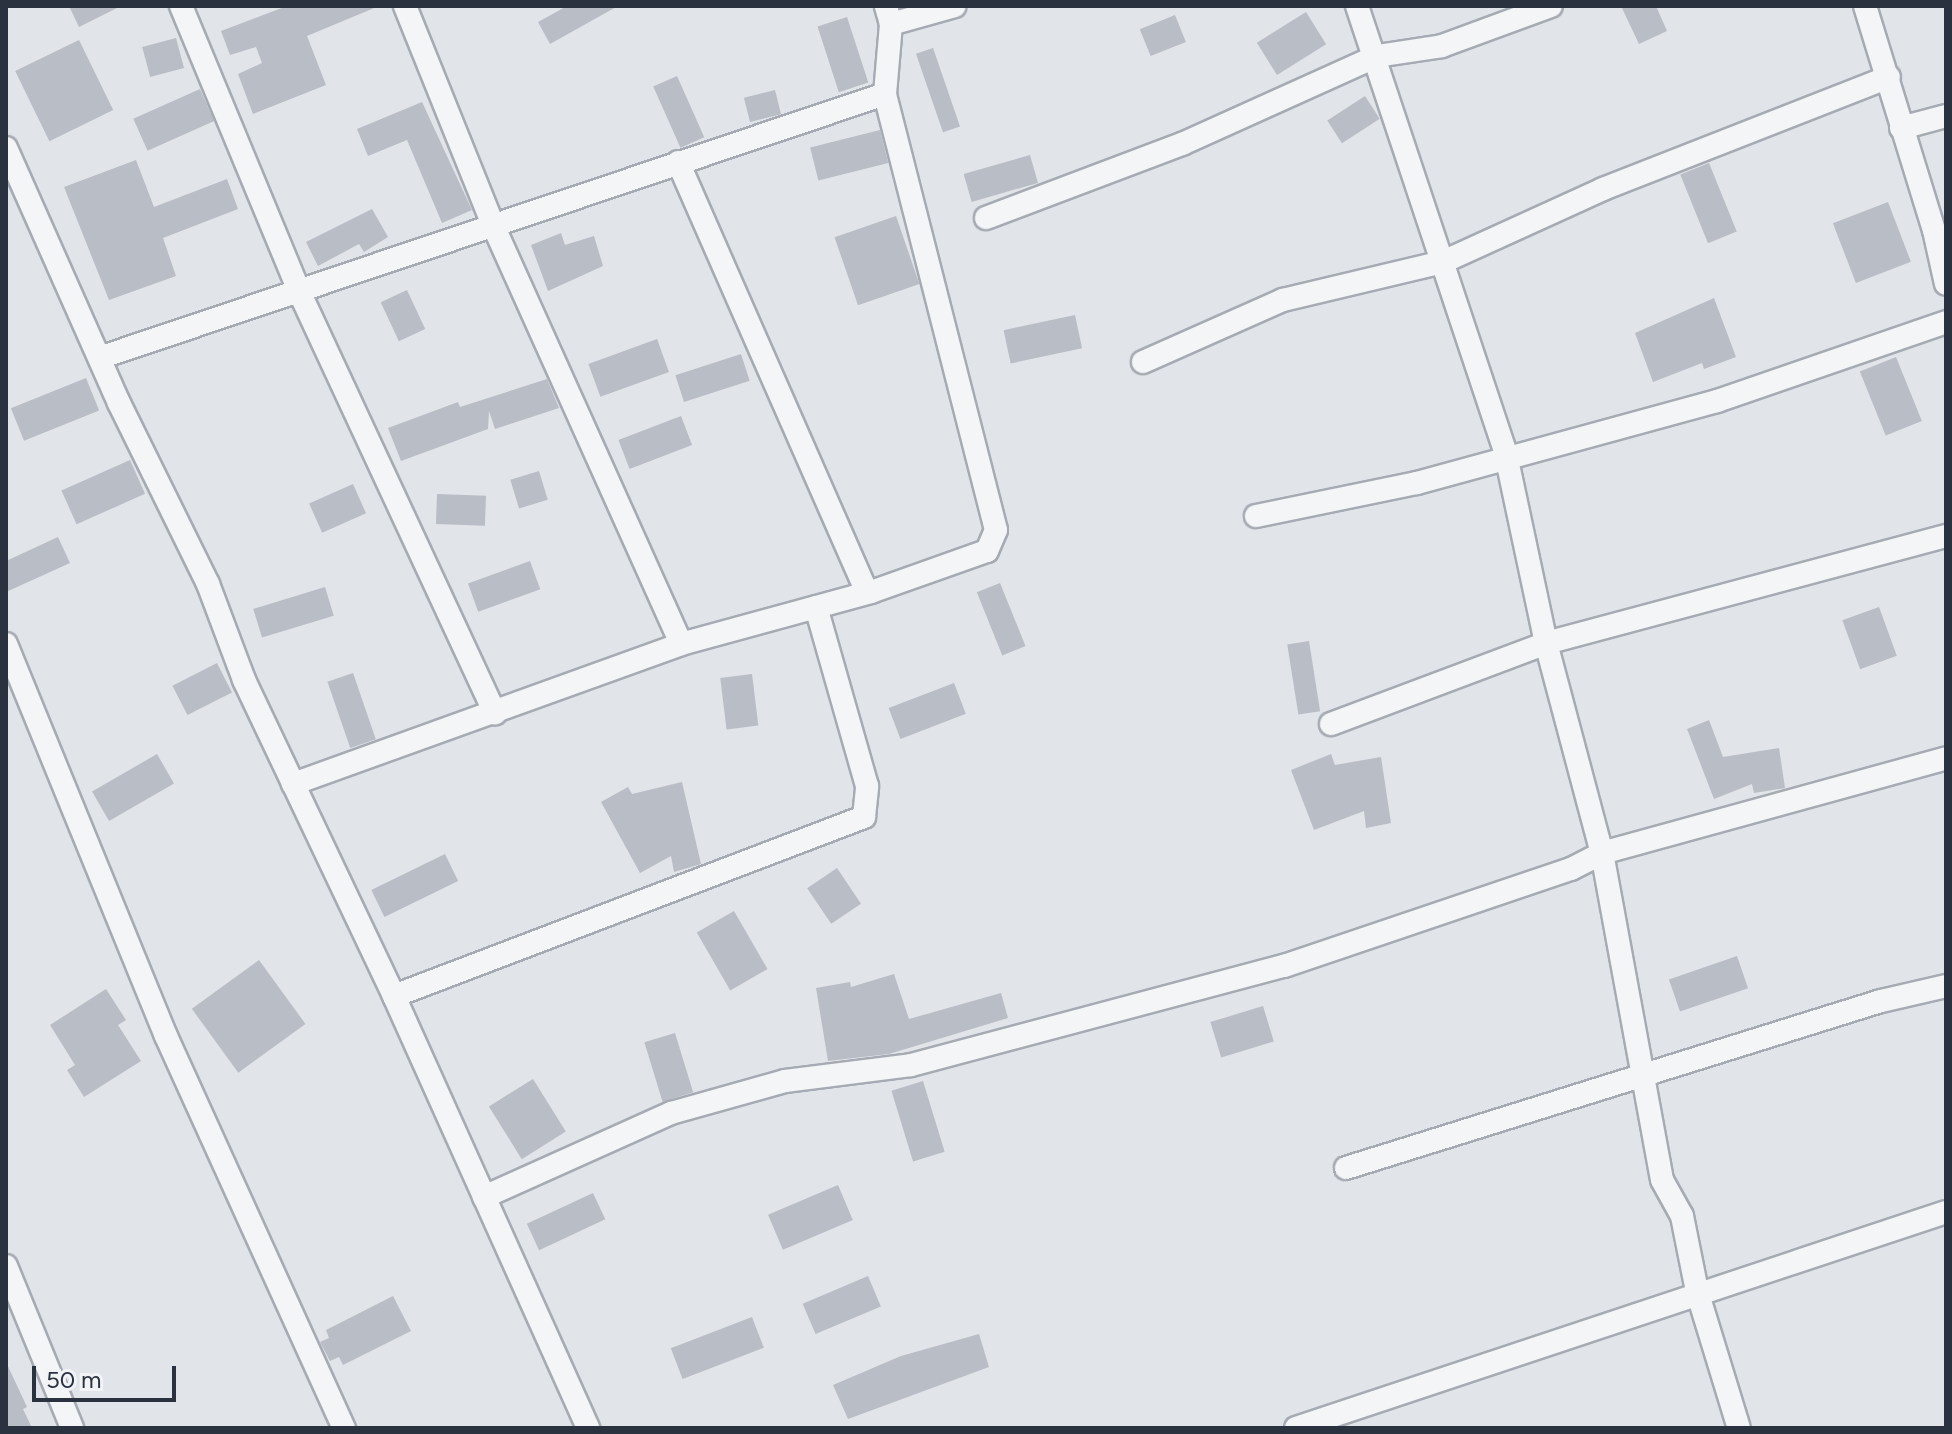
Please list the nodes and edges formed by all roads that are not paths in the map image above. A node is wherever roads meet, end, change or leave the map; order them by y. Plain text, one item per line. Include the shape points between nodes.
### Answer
1 (181, 6) edge
2 (405, 6) edge
3 (955, 6) edge
4 (1357, 6) edge
5 (1551, 6) edge
6 (1865, 6) edge
7 (888, 15) edge
8 (1377, 56) junction
9 (1889, 77) junction
10 (885, 94) junction
11 (1946, 116) edge
12 (1901, 128) junction
13 (6, 148) edge
14 (678, 162) junction
15 (986, 218) dead end
16 (493, 225) junction
17 (1443, 262) junction
18 (1946, 284) edge
19 (298, 289) junction
20 (1946, 322) edge
21 (102, 357) junction
22 (1143, 362) dead end
23 (1506, 455) junction
24 (1256, 516) dead end
25 (1946, 536) edge
26 (867, 592) junction
27 (816, 607) junction
28 (1546, 643) junction
29 (6, 644) edge
30 (681, 644) junction
31 (495, 713) junction
32 (1331, 724) dead end
33 (1946, 758) edge
34 (293, 784) junction
35 (1602, 853) junction
36 (1946, 986) edge
37 (394, 996) junction
38 (1646, 1074) junction
39 (1346, 1168) dead end
40 (484, 1197) junction
41 (1946, 1212) edge
42 (6, 1266) edge
43 (1697, 1291) junction
44 (72, 1428) edge
45 (344, 1428) edge
46 (588, 1428) edge
47 (1296, 1428) edge
48 (1739, 1428) edge

1 - 19 street
2 - 16 street
3 - 7 street
4 - 8 street
5 - 8 street via 1442,46
6 - 9 street
7 - 10 street
8 - 15 street via 1182,144
8 - 17 street
9 - 12 street
9 - 17 street via 1603,189
10 - 14 street
10 - 26 street via 996,530 987,551
11 - 12 street
12 - 18 street
13 - 21 street
14 - 16 street
14 - 26 street
16 - 19 street
16 - 30 street
17 - 22 street via 1283,300
17 - 23 street
19 - 21 street
19 - 31 street
20 - 23 street via 1717,401
21 - 34 street via 208,584 244,680
23 - 24 street via 1417,483
23 - 28 street
25 - 28 street
26 - 27 street
27 - 30 street
27 - 37 street via 867,786 864,817
28 - 32 street
28 - 35 street
29 - 45 street via 166,1036
30 - 31 street
31 - 34 street
33 - 35 street
34 - 37 street
35 - 38 street
35 - 40 street via 1571,869 1284,966 911,1065 785,1081 671,1113
36 - 38 street
37 - 40 street
38 - 39 street
38 - 43 street via 1662,1180 1682,1216
40 - 46 street
41 - 43 street
42 - 44 street
43 - 47 street
43 - 48 street

